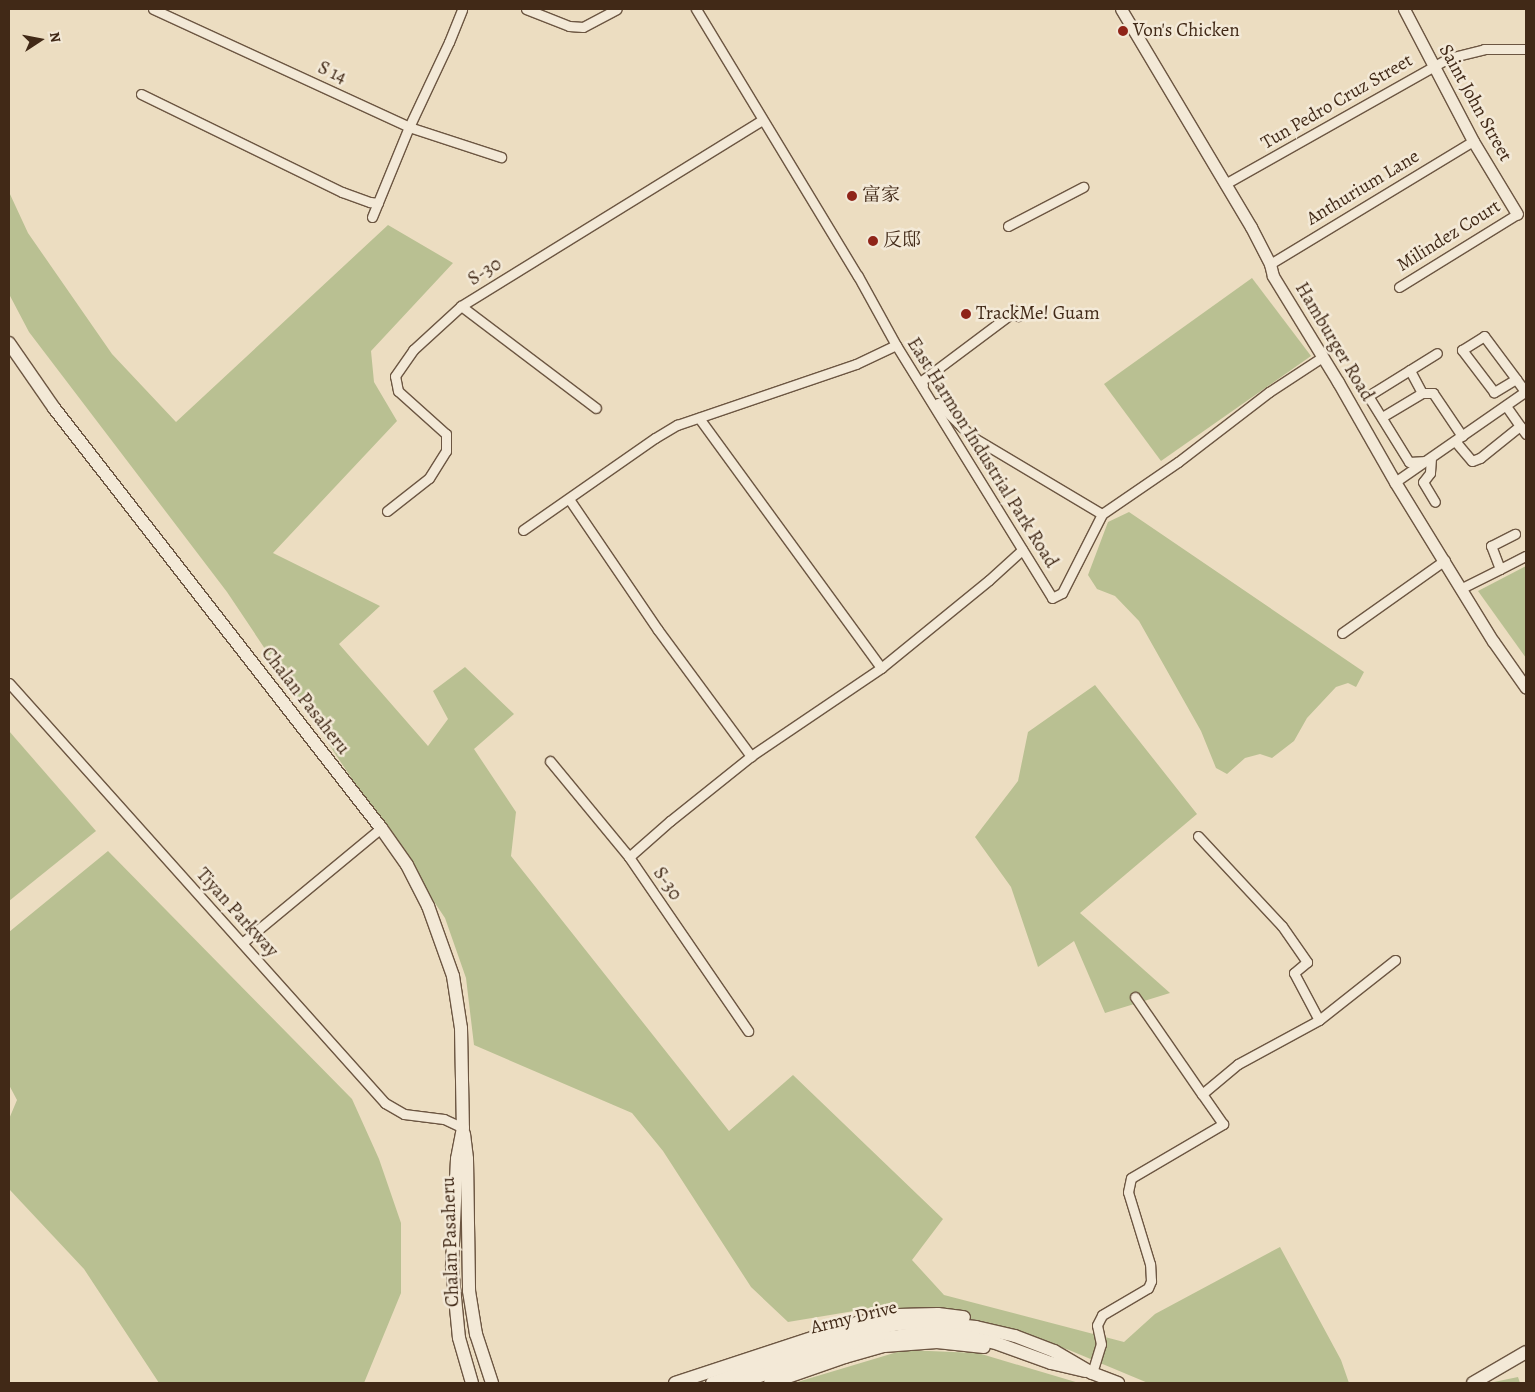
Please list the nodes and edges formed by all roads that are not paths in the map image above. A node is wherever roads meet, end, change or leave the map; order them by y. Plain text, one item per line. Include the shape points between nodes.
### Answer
1 (153, 9) edge
2 (462, 9) edge
3 (526, 9) edge
4 (617, 9) edge
5 (696, 9) edge
6 (1121, 9) edge
7 (1404, 9) edge
8 (1526, 49) edge
9 (1434, 65) junction
10 (141, 94) dead end
11 (762, 120) junction
12 (409, 127) junction
13 (1473, 140) junction
14 (501, 157) dead end
15 (1226, 184) junction
16 (1083, 187) dead end
17 (378, 203) junction
18 (1517, 214) joint
19 (372, 217) dead end
20 (1008, 226) dead end
21 (1270, 264) junction
22 (1399, 287) dead end
23 (462, 306) junction
24 (1018, 316) dead end
25 (9, 342) edge
26 (896, 345) junction
27 (1437, 353) dead end
28 (1321, 358) junction
29 (1410, 370) junction
30 (1516, 379) junction
31 (920, 382) junction
32 (1422, 392) junction
33 (1526, 392) edge
34 (1506, 406) junction
35 (596, 408) dead end
36 (1382, 417) junction
37 (699, 418) junction
38 (1523, 430) edge
39 (1459, 438) junction
40 (1428, 459) junction
41 (1395, 482) junction
42 (569, 499) junction
43 (1435, 502) dead end
44 (387, 511) dead end
45 (1102, 514) junction
46 (523, 530) dead end
47 (1515, 534) dead end
48 (1022, 550) junction
49 (1526, 556) edge
50 (1445, 560) junction
51 (1500, 569) junction
52 (1462, 588) junction
53 (1342, 633) dead end
54 (881, 668) junction
55 (9, 683) edge
56 (1526, 688) edge
57 (751, 756) junction
58 (550, 762) dead end
59 (381, 828) junction
60 (1198, 836) dead end
61 (629, 857) junction
62 (242, 943) junction
63 (1395, 960) dead end
64 (1135, 997) dead end
65 (1319, 1020) junction
66 (748, 1031) dead end
67 (1202, 1094) junction
68 (463, 1128) junction
69 (1526, 1352) edge
70 (1053, 1357) junction
71 (1092, 1372) junction
72 (472, 1383) edge
73 (492, 1383) edge
74 (675, 1383) edge
75 (712, 1383) edge
76 (739, 1383) edge
77 (770, 1383) edge
78 (1118, 1383) edge
79 (1473, 1383) edge

1 - 12 street, S 14
2 - 12 street
3 - 4 street via 569,26 584,27
5 - 11 street, East Harmon Industrial Park Road
6 - 15 street, Hamburger Road
7 - 9 street, Saint John Street
8 - 9 street, Tun Pedro Cruz Street via 1484,49
9 - 13 street, Saint John Street
9 - 15 street, Tun Pedro Cruz Street
10 - 17 street via 342,192
11 - 23 street, S-30
11 - 26 street, East Harmon Industrial Park Road via 858,276
12 - 14 street, S 14
12 - 17 street
13 - 18 street, Saint John Street
13 - 21 street, Anthurium Lane
15 - 21 street, Hamburger Road
16 - 20 street
17 - 19 street
18 - 22 street, Milindez Court
21 - 28 street, Hamburger Road via 1273,276
23 - 35 street
23 - 44 street, S-30 via 412,350 395,376 398,391 446,434 446,451 429,478
24 - 31 street via 1015,311
25 - 59 main road, Chalan Pasaheru via 59,416
26 - 31 street, East Harmon Industrial Park Road
26 - 37 street via 856,364
27 - 29 street
28 - 41 street, Hamburger Road
28 - 45 street, East Harmon Industrial Park Road
29 - 32 street
29 - 36 street via 1368,396
30 - 30 street via 1484,336 1462,350 1494,392
30 - 33 street
31 - 45 street via 971,436
31 - 48 street, East Harmon Industrial Park Road
32 - 36 street
32 - 39 street via 1433,393
33 - 34 street
34 - 38 street
34 - 39 street
36 - 40 street via 1409,462
37 - 42 street via 655,438
37 - 54 street
38 - 39 street via 1472,461
39 - 40 street
40 - 41 street
40 - 43 street via 1430,473 1423,482
41 - 50 street, Hamburger Road
42 - 46 street
42 - 57 street via 658,630
45 - 48 street, East Harmon Industrial Park Road via 1062,594 1052,598
47 - 51 street via 1491,546
48 - 54 street
49 - 51 street
50 - 52 street, Hamburger Road
50 - 53 street
51 - 52 street
52 - 56 street, Hamburger Road
54 - 57 street
55 - 62 street, Tiyan Parkway
57 - 61 street
58 - 61 street, S-30
59 - 62 street
59 - 68 main road, Chalan Pasaheru via 419,886 446,952 461,1028
60 - 65 street via 1282,926 1307,962 1294,973
61 - 66 street, S-30
62 - 68 street, Tiyan Parkway via 385,1103 404,1114 444,1119
63 - 65 street
64 - 67 street
65 - 67 street via 1238,1064
67 - 71 street via 1223,1124 1131,1178 1128,1184 1131,1209 1152,1273 1151,1281 1148,1288 1102,1315 1097,1325 1101,1344
68 - 72 main road, Chalan Pasaheru via 457,1159 452,1267 459,1338
68 - 73 main road, Chalan Pasaheru via 468,1159 469,1291 476,1334
69 - 79 main road
70 - 71 main road, Army Drive
70 - 74 main road via 1016,1330 977,1319 938,1314 898,1315 857,1323
70 - 75 main road, Army Drive via 1015,1336 976,1327 938,1323 899,1324 838,1338
70 - 76 main road, Army Drive via 976,1338 912,1333 884,1336 842,1347
70 - 77 main road via 937,1342 902,1343 865,1351
71 - 78 main road, Army Drive

